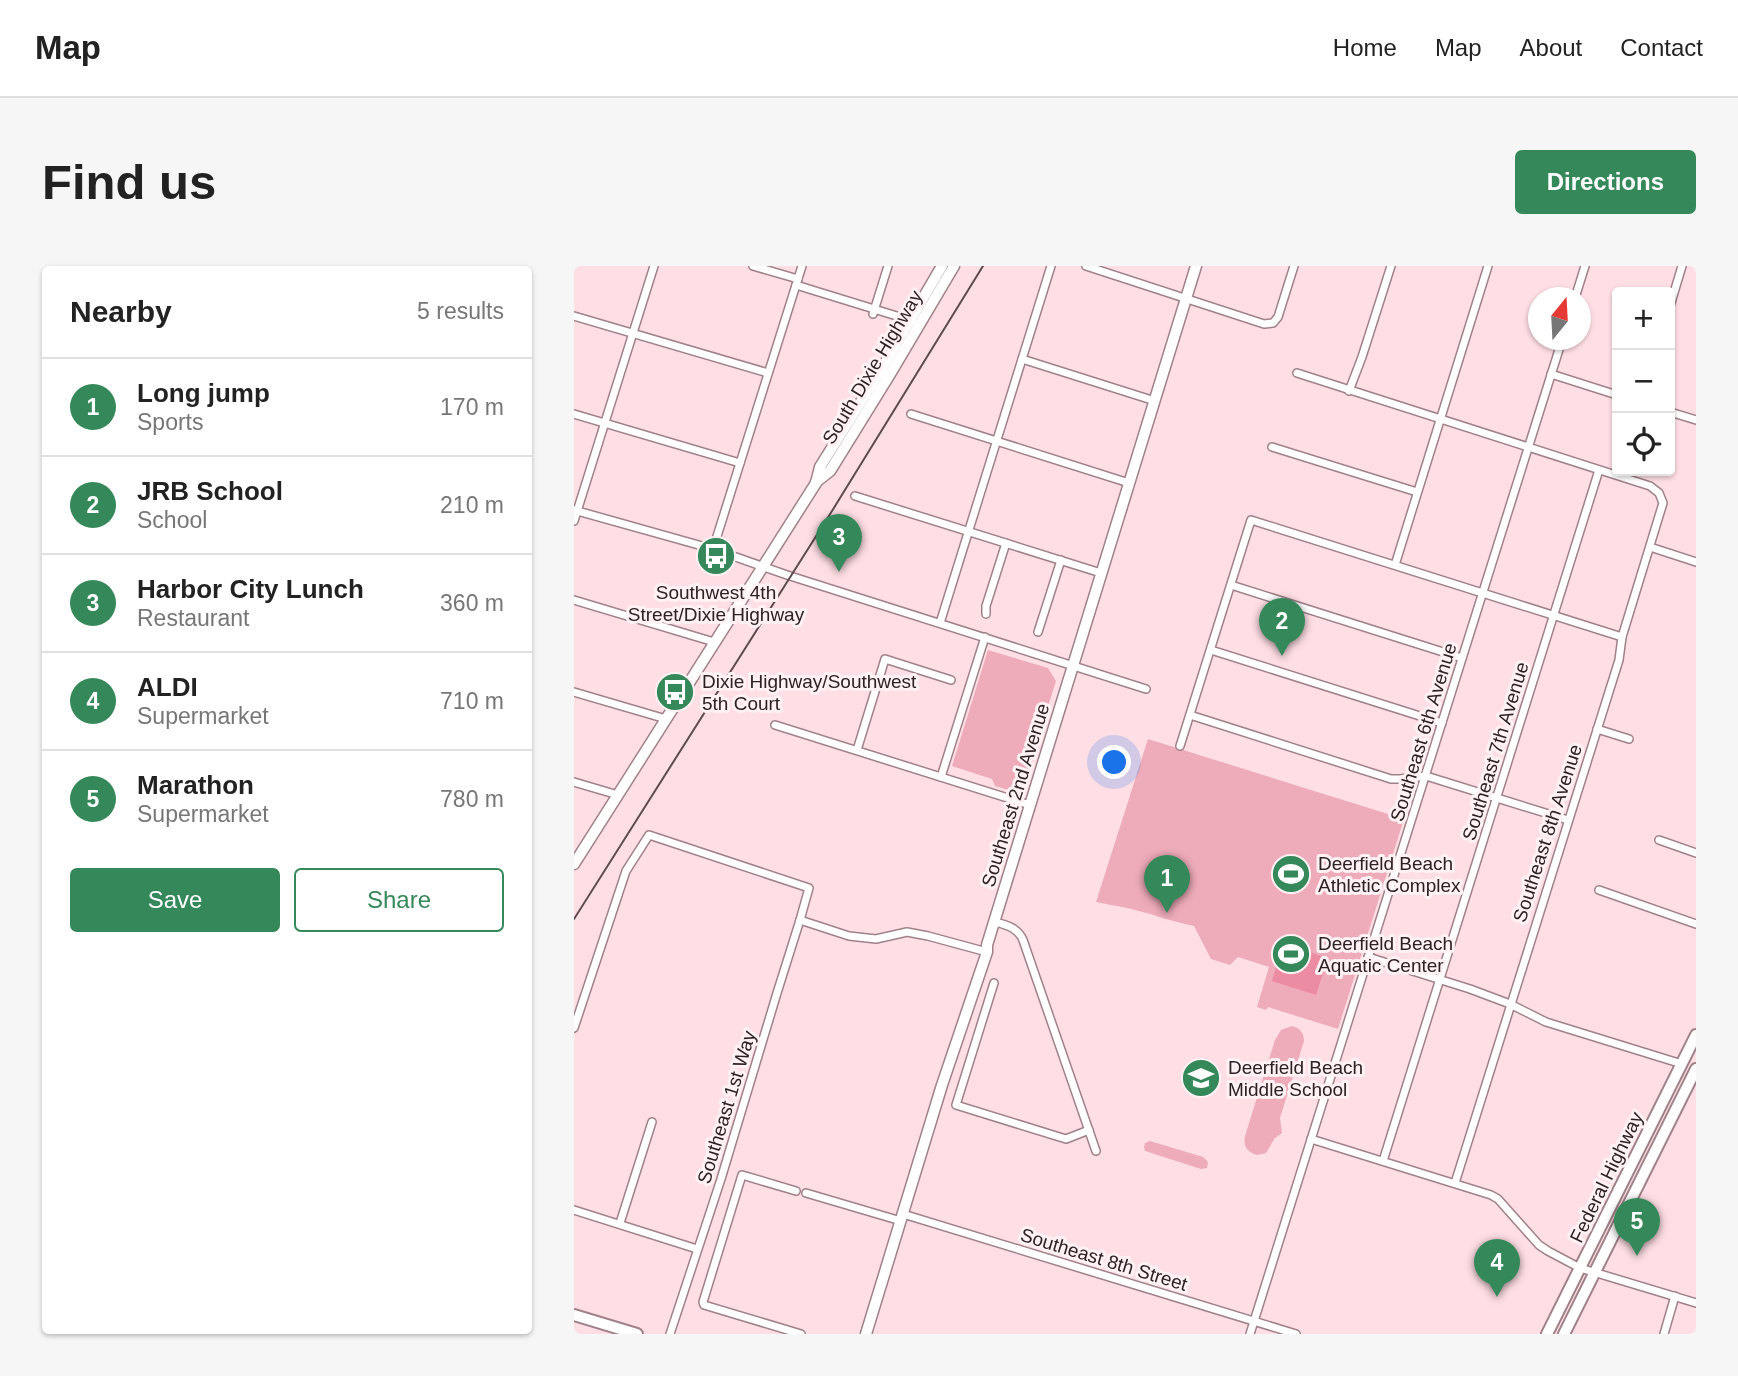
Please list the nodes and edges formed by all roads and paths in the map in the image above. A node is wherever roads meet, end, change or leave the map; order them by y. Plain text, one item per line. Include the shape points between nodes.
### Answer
1 (654, 266) edge
2 (753, 266) edge
3 (802, 266) edge
4 (888, 266) edge
5 (942, 266) edge
6 (954, 266) edge
7 (1051, 266) edge
8 (1086, 266) edge
9 (1196, 266) edge
10 (1294, 266) edge
11 (1391, 266) edge
12 (1488, 266) edge
13 (1585, 266) edge
14 (1682, 266) edge
15 (797, 282) junction
16 (1578, 287) edge
17 (1675, 289) edge
18 (1186, 298) junction
19 (874, 311) junction
20 (574, 316) edge
21 (915, 322) junction
22 (634, 334) junction
23 (1559, 350) edge
24 (1022, 359) junction
25 (768, 373) junction
26 (1297, 373) dead end
27 (1551, 374) junction
28 (1349, 390) junction
29 (1612, 393) edge
30 (1155, 401) junction
31 (1673, 413) edge
32 (574, 414) edge
33 (911, 414) dead end
34 (1440, 419) junction
35 (1696, 420) edge
36 (605, 423) junction
37 (997, 442) junction
38 (1272, 447) dead end
39 (1528, 447) junction
40 (740, 463) junction
41 (1599, 470) junction
42 (1129, 483) junction
43 (1417, 492) junction
44 (855, 496) dead end
45 (576, 511) edge
46 (574, 521) edge
47 (968, 531) junction
48 (1006, 543) junction
49 (1650, 548) junction
50 (713, 549) junction
51 (1061, 560) junction
52 (1696, 562) edge
53 (1395, 565) junction
54 (762, 567) junction
55 (1101, 573) junction
56 (1231, 585) junction
57 (1482, 593) junction
58 (574, 600) edge
59 (986, 614) dead end
60 (1553, 615) junction
61 (940, 623) junction
62 (1038, 632) dead end
63 (985, 637) junction
64 (1622, 637) junction
65 (715, 642) junction
66 (1211, 650) junction
67 (1462, 658) junction
68 (1072, 665) junction
69 (951, 680) dead end
70 (1146, 689) dead end
71 (574, 692) edge
72 (1190, 715) junction
73 (666, 719) junction
74 (1442, 723) junction
75 (775, 725) dead end
76 (1597, 729) junction
77 (1629, 739) dead end
78 (1180, 747) dead end
79 (857, 750) junction
80 (1426, 776) junction
81 (941, 777) junction
82 (574, 782) edge
83 (618, 795) junction
84 (1497, 798) junction
85 (1030, 805) junction
86 (1568, 820) junction
87 (1659, 840) dead end
88 (1696, 853) edge
89 (574, 864) edge
90 (1599, 890) dead end
91 (800, 920) junction
92 (995, 922) junction
93 (1696, 924) edge
94 (987, 952) junction
95 (1368, 957) junction
96 (1440, 979) junction
97 (994, 983) dead end
98 (972, 993) junction
99 (989, 998) junction
100 (1510, 1004) junction
101 (574, 1028) edge
102 (1696, 1035) edge
103 (1682, 1064) junction
104 (1696, 1069) edge
105 (946, 1076) junction
106 (963, 1082) junction
107 (1683, 1095) junction
108 (652, 1122) dead end
109 (1089, 1130) junction
110 (1311, 1139) junction
111 (1096, 1152) dead end
112 (1383, 1161) junction
113 (1455, 1183) junction
114 (796, 1191) dead end
115 (806, 1193) dead end
116 (574, 1210) edge
117 (902, 1218) junction
118 (620, 1223) junction
119 (697, 1249) junction
120 (1580, 1268) junction
121 (1595, 1273) junction
122 (1675, 1296) junction
123 (1696, 1303) edge
124 (574, 1315) edge
125 (1254, 1320) junction
126 (637, 1334) edge
127 (670, 1334) edge
128 (801, 1334) edge
129 (866, 1334) edge
130 (1250, 1334) edge
131 (1296, 1334) edge
132 (1547, 1334) edge
133 (1564, 1334) edge
134 (1664, 1334) edge

1 - 22 street
2 - 15 street
3 - 15 street
4 - 19 street
5 - 21 street, South Dixie Highway
6 - 21 street, South Dixie Highway
7 - 24 street
8 - 18 street
9 - 18 street, Southeast 2nd Avenue
10 - 18 street via 1273,323
11 - 28 street
12 - 34 street
13 - 16 street
14 - 17 street
15 - 19 street
15 - 25 street
18 - 30 street, Southeast 2nd Avenue
19 - 21 street
20 - 22 street
21 - 54 street, South Dixie Highway via 830,471 816,483
22 - 25 street
22 - 36 street
23 - 27 street, Southeast 6th Avenue
24 - 30 street
24 - 37 street
25 - 40 street
26 - 28 street
27 - 29 street
27 - 39 street, Southeast 6th Avenue
28 - 34 street
30 - 42 street, Southeast 2nd Avenue
31 - 35 street
32 - 36 street
33 - 37 street
34 - 39 street
34 - 43 street
36 - 40 street
36 - 45 street
37 - 42 street
37 - 47 street
38 - 43 street
39 - 41 street
39 - 57 street, Southeast 6th Avenue
40 - 50 street
41 - 49 street, Southeast 8th Avenue via 1659,493 1664,503
41 - 60 street, Southeast 7th Avenue
42 - 55 street, Southeast 2nd Avenue
43 - 53 street
44 - 47 street
45 - 46 street
45 - 50 street
47 - 48 street
47 - 61 street
48 - 51 street
48 - 59 street
49 - 52 street
49 - 64 street, Southeast 8th Avenue
50 - 54 street
51 - 55 street
51 - 62 street
53 - 56 street via 1251,520
53 - 57 street
54 - 61 street
54 - 65 street, South Dixie Highway
55 - 68 street, Southeast 2nd Avenue
56 - 66 street
56 - 67 street
57 - 60 street
57 - 67 street, Southeast 6th Avenue
58 - 65 street
60 - 64 street
60 - 84 street, Southeast 7th Avenue
61 - 63 street
63 - 68 street
63 - 81 street
64 - 76 street, Southeast 8th Avenue
65 - 73 street, South Dixie Highway
66 - 72 street
66 - 74 street
67 - 74 street, Southeast 6th Avenue
68 - 70 street
68 - 85 street, Southeast 2nd Avenue
69 - 79 street via 886,659
71 - 73 street
72 - 78 street
72 - 80 street via 1391,779
73 - 83 street, South Dixie Highway
74 - 80 street, Southeast 6th Avenue
75 - 79 street
76 - 77 street
76 - 86 street, Southeast 8th Avenue
79 - 81 street
80 - 84 street
80 - 95 street, Southeast 6th Avenue
81 - 85 street
82 - 83 street
83 - 89 street, South Dixie Highway
84 - 86 street
84 - 96 street, Southeast 7th Avenue
85 - 92 street, Southeast 2nd Avenue
86 - 100 street, Southeast 8th Avenue
87 - 88 street
90 - 93 street
91 - 94 street via 849,936 876,939 907,932
91 - 101 street, Southeast 1st Way via 809,888 649,835 626,871
91 - 119 street, Southeast 1st Way
92 - 94 street, Southeast 2nd Avenue
92 - 109 street via 1020,933
94 - 98 street, Southeast 2nd Avenue
95 - 96 street
95 - 110 street, Southeast 6th Avenue
96 - 100 street
96 - 112 street, Southeast 7th Avenue
97 - 99 street
98 - 99 street
98 - 105 street, Southeast 2nd Avenue
99 - 106 street
100 - 103 street via 1546,1022
100 - 113 street, Southeast 8th Avenue
102 - 103 main road, Federal Highway
103 - 107 main road
103 - 120 main road, Federal Highway
104 - 107 main road, Federal Highway
105 - 106 street
105 - 117 street, Southeast 2nd Avenue
106 - 109 street via 956,1105 1066,1139
107 - 121 main road, Federal Highway
108 - 118 street
109 - 111 street
110 - 112 street
110 - 125 street, Southeast 6th Avenue
112 - 113 street
113 - 120 street via 1498,1199 1539,1245
114 - 128 street via 742,1175 703,1301
115 - 117 street, Southeast 8th Street
116 - 118 street
117 - 125 street, Southeast 8th Street
117 - 129 street, Southeast 2nd Avenue
118 - 119 street
119 - 127 street, Southeast 1st Way
120 - 121 street
120 - 132 main road, Federal Highway
121 - 122 street
121 - 133 main road, Federal Highway
122 - 123 street
122 - 134 street
124 - 126 main road
125 - 130 street, Southeast 6th Avenue
125 - 131 street, Southeast 8th Street

